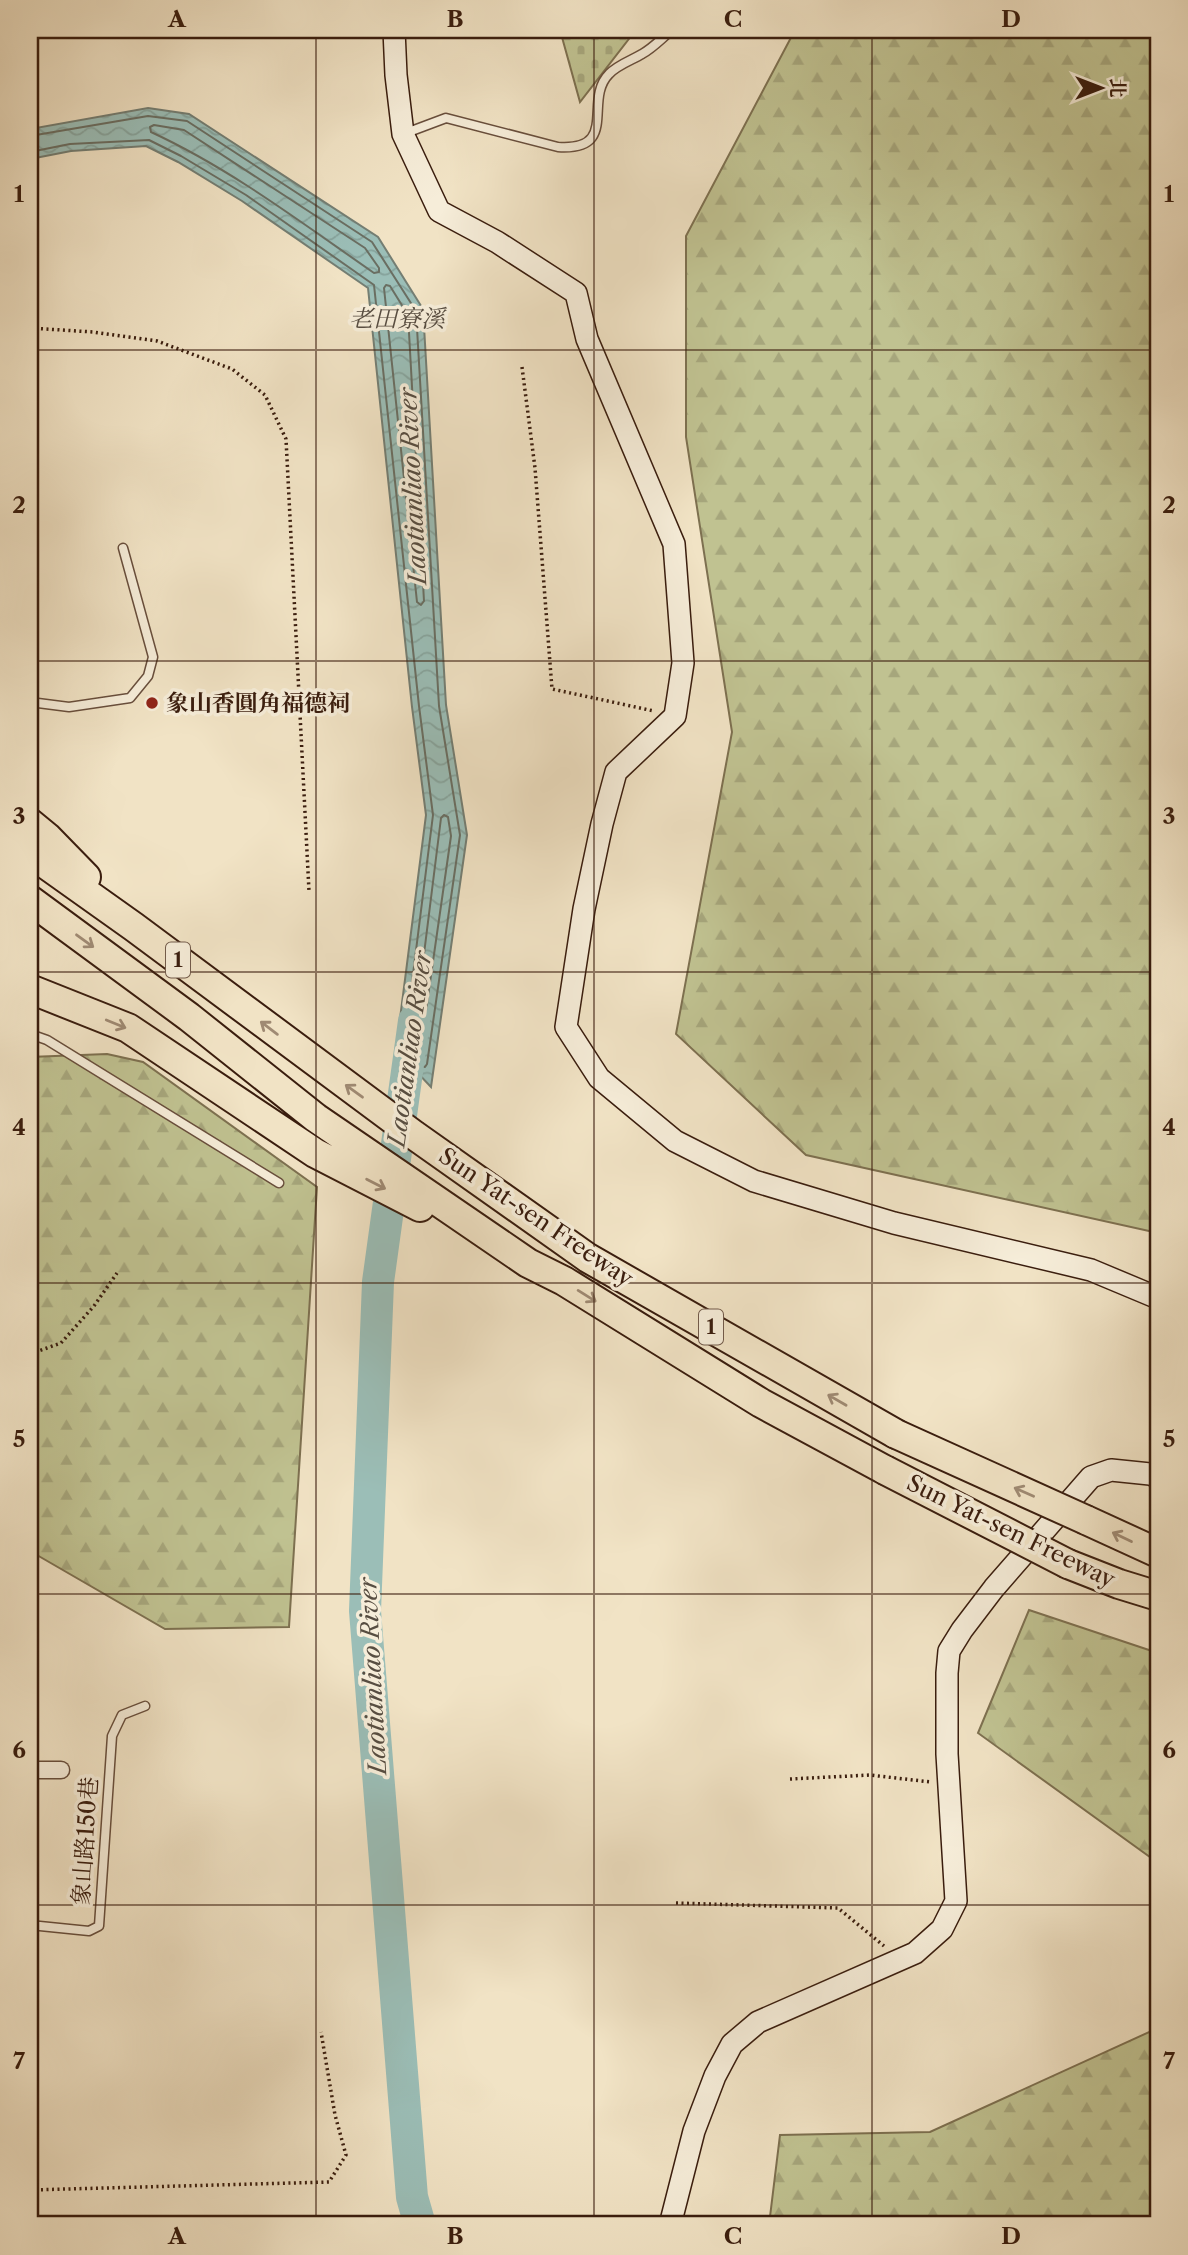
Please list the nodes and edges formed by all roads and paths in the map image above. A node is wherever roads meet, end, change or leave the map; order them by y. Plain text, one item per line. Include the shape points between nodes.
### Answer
1 (394, 30) edge
2 (672, 30) edge
3 (403, 134) junction
4 (30, 328) edge
5 (522, 367) dead end
6 (123, 548) dead end
7 (30, 702) edge
8 (676, 716) junction
9 (30, 823) edge
10 (30, 853) edge
11 (309, 891) dead end
12 (30, 900) edge
13 (134, 927) junction
14 (30, 989) edge
15 (30, 1034) edge
16 (279, 1183) dead end
17 (528, 1263) junction
18 (117, 1273) dead end
19 (1158, 1298) edge
20 (30, 1354) edge
21 (1158, 1477) edge
22 (1158, 1553) edge
23 (1158, 1596) edge
24 (145, 1706) dead end
25 (30, 1770) edge
26 (61, 1770) dead end
27 (790, 1779) dead end
28 (949, 1784) junction
29 (30, 1897) edge
30 (676, 1903) dead end
31 (30, 1925) edge
32 (900, 1960) junction
33 (321, 2032) dead end
34 (30, 2190) edge
35 (670, 2225) edge

1 - 3 street
2 - 3 lane via 609,74 598,98 597,126 590,139 575,148 446,118
3 - 8 street via 439,211 576,293 587,339 674,544 683,663
4 - 11 path via 157,341 232,369 265,395 286,439
5 - 8 path via 535,468 552,689
6 - 7 lane via 153,657 148,676 130,698 69,707
8 - 19 street via 616,772 584,909 566,1027 599,1078 675,1141 754,1181 894,1223 1091,1270
9 - 13 highway
10 - 13 highway, Sun Yat-sen Freeway / 1
12 -> 17 highway, Sun Yat-sen Freeway / 1 via 317,1118
22 -> 13 highway, Sun Yat-sen Freeway / 1, bridge via 896,1434 588,1258
14 -> 17 highway via 128,1028 315,1153
15 - 16 lane via 47,1040
17 -> 23 highway, Sun Yat-sen Freeway / 1, bridge via 761,1403 885,1470 1068,1564
18 - 20 path via 61,1343
21 - 28 street via 1111,1470 1091,1477 962,1630 949,1651 947,1673
24 - 31 lane, 象山路150巷 via 122,1715 112,1736 99,1926 89,1931
25 - 26 street
27 - 28 path via 870,1775
28 - 32 street via 956,1901 942,1929
29 - 31 lane
30 - 32 path via 838,1908
32 - 35 street via 758,2022 733,2044 694,2131
33 - 34 path via 346,2155 329,2182

